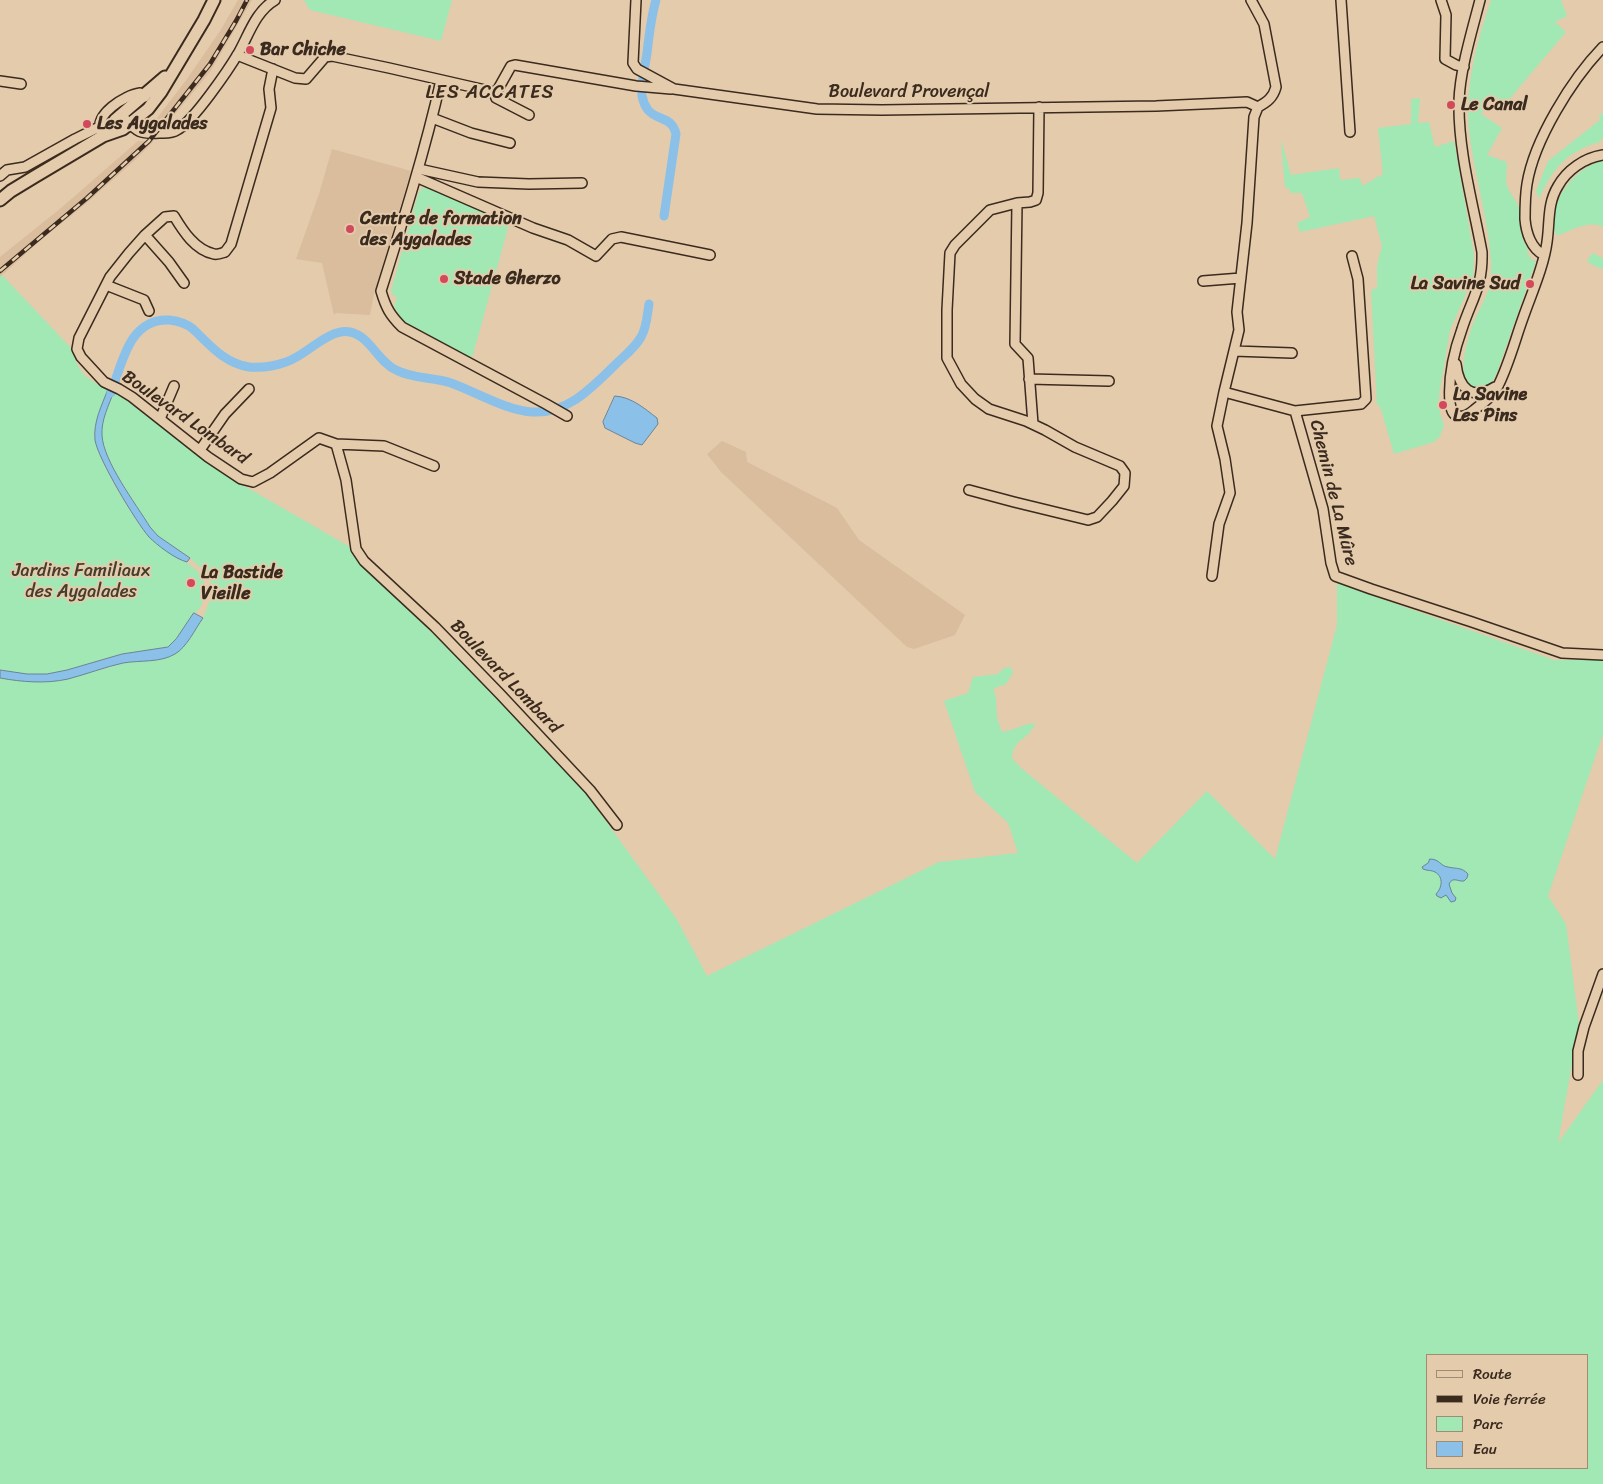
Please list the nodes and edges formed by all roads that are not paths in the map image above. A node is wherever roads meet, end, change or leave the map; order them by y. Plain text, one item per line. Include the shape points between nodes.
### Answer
1 (214, 0) edge
2 (275, 0) edge
3 (636, 0) edge
4 (1251, 0) edge
5 (1341, 0) edge
6 (1442, 0) edge
7 (1480, 0) edge
8 (1603, 47) edge
9 (237, 55) junction
10 (1464, 67) junction
11 (272, 69) junction
12 (172, 71) junction
13 (441, 80) junction
14 (0, 81) edge
15 (21, 84) dead end
16 (674, 89) junction
17 (494, 92) junction
18 (144, 95) junction
19 (1039, 107) junction
20 (1258, 107) junction
21 (529, 115) dead end
22 (432, 118) junction
23 (115, 120) junction
24 (130, 125) junction
25 (101, 132) junction
26 (1350, 132) dead end
27 (510, 143) dead end
28 (1603, 155) edge
29 (418, 173) junction
30 (0, 176) edge
31 (582, 183) dead end
32 (0, 200) edge
33 (1017, 203) junction
34 (145, 235) junction
35 (710, 255) dead end
36 (1544, 255) junction
37 (1352, 256) dead end
38 (1241, 278) junction
39 (1203, 281) dead end
40 (184, 283) dead end
41 (106, 285) junction
42 (149, 311) dead end
43 (1234, 351) junction
44 (1292, 352) dead end
45 (1455, 355) junction
46 (1029, 379) junction
47 (1109, 381) dead end
48 (174, 386) dead end
49 (1498, 386) junction
50 (249, 389) dead end
51 (1224, 392) junction
52 (1296, 411) junction
53 (566, 416) dead end
54 (160, 419) junction
55 (1033, 424) junction
56 (336, 444) junction
57 (200, 450) junction
58 (434, 466) dead end
59 (969, 490) dead end
60 (1212, 576) dead end
61 (1603, 655) edge
62 (617, 825) dead end
63 (1603, 974) edge
64 (1578, 1075) dead end

1 - 12 main road
2 - 9 street via 260,12
3 - 16 street, Boulevard Provençal via 632,63
4 - 20 street via 1264,24 1276,87 1274,95
5 - 26 street
6 - 10 street via 1446,15 1445,59
7 - 10 street
8 - 36 street via 1569,90 1534,158 1527,183 1526,225 1535,249
9 - 11 street
9 - 24 street via 184,126 170,133 150,133 137,131
10 - 45 street via 1459,100 1460,124 1482,267 1480,284 1462,326
11 - 13 street via 306,79 325,57 332,56
11 - 34 street, Boulevard Lombard via 271,108 231,244 225,252 215,254 197,247 174,216 165,217
12 - 18 main road
12 - 24 main road via 148,109
13 - 17 street
13 - 22 street
14 - 15 street
16 - 17 street via 636,86 515,65 511,66
16 - 19 street, Boulevard Provençal via 818,109
17 - 21 street via 496,98
18 - 23 main road
18 - 24 street via 146,105
18 - 25 street via 129,96 114,106 99,122
19 - 20 street, Boulevard Provençal via 1247,102
19 - 33 street via 1038,193 1036,200
20 - 38 street via 1254,117
22 - 27 street
22 - 29 street
23 - 24 street via 125,120
23 - 25 main road
24 - 25 main road
25 - 30 street via 75,139 25,167 7,170
25 - 32 main road
28 - 36 street via 1584,161 1558,186 1549,210
29 - 31 street via 478,182
29 - 35 street via 532,228 568,240 596,256 621,236
29 - 53 street via 381,291 391,316 402,327
33 - 46 street via 1016,344 1028,358
33 - 55 street via 990,210 950,253 947,358 961,384 975,399 989,409
34 - 40 street
34 - 41 street, Boulevard Lombard
36 - 49 street
37 - 52 street via 1358,279 1366,399 1361,404
38 - 39 street
38 - 43 street via 1237,312 1239,330
41 - 42 street via 144,300
41 - 54 street, Boulevard Lombard via 79,338 77,349 104,382
43 - 44 street
43 - 51 street
45 - 49 street via 1458,379 1465,389 1477,394
45 - 49 street via 1450,404 1455,414 1465,416 1487,400
46 - 47 street
46 - 55 street
48 - 54 street
50 - 57 street via 225,414
51 - 52 street, Chemin de La Mûre
51 - 60 street via 1217,426 1230,494 1219,524
52 - 61 street, Chemin de La Mûre via 1323,509 1335,576 1562,654
54 - 57 street, Boulevard Lombard
55 - 59 street via 1075,448 1120,466 1125,473 1124,486 1097,517 1088,520
56 - 57 street, Boulevard Lombard via 319,438 253,482 242,479
56 - 58 street via 384,446
56 - 62 street, Boulevard Lombard via 346,480 356,549 364,561 500,694 590,790
63 - 64 street via 1578,1051

